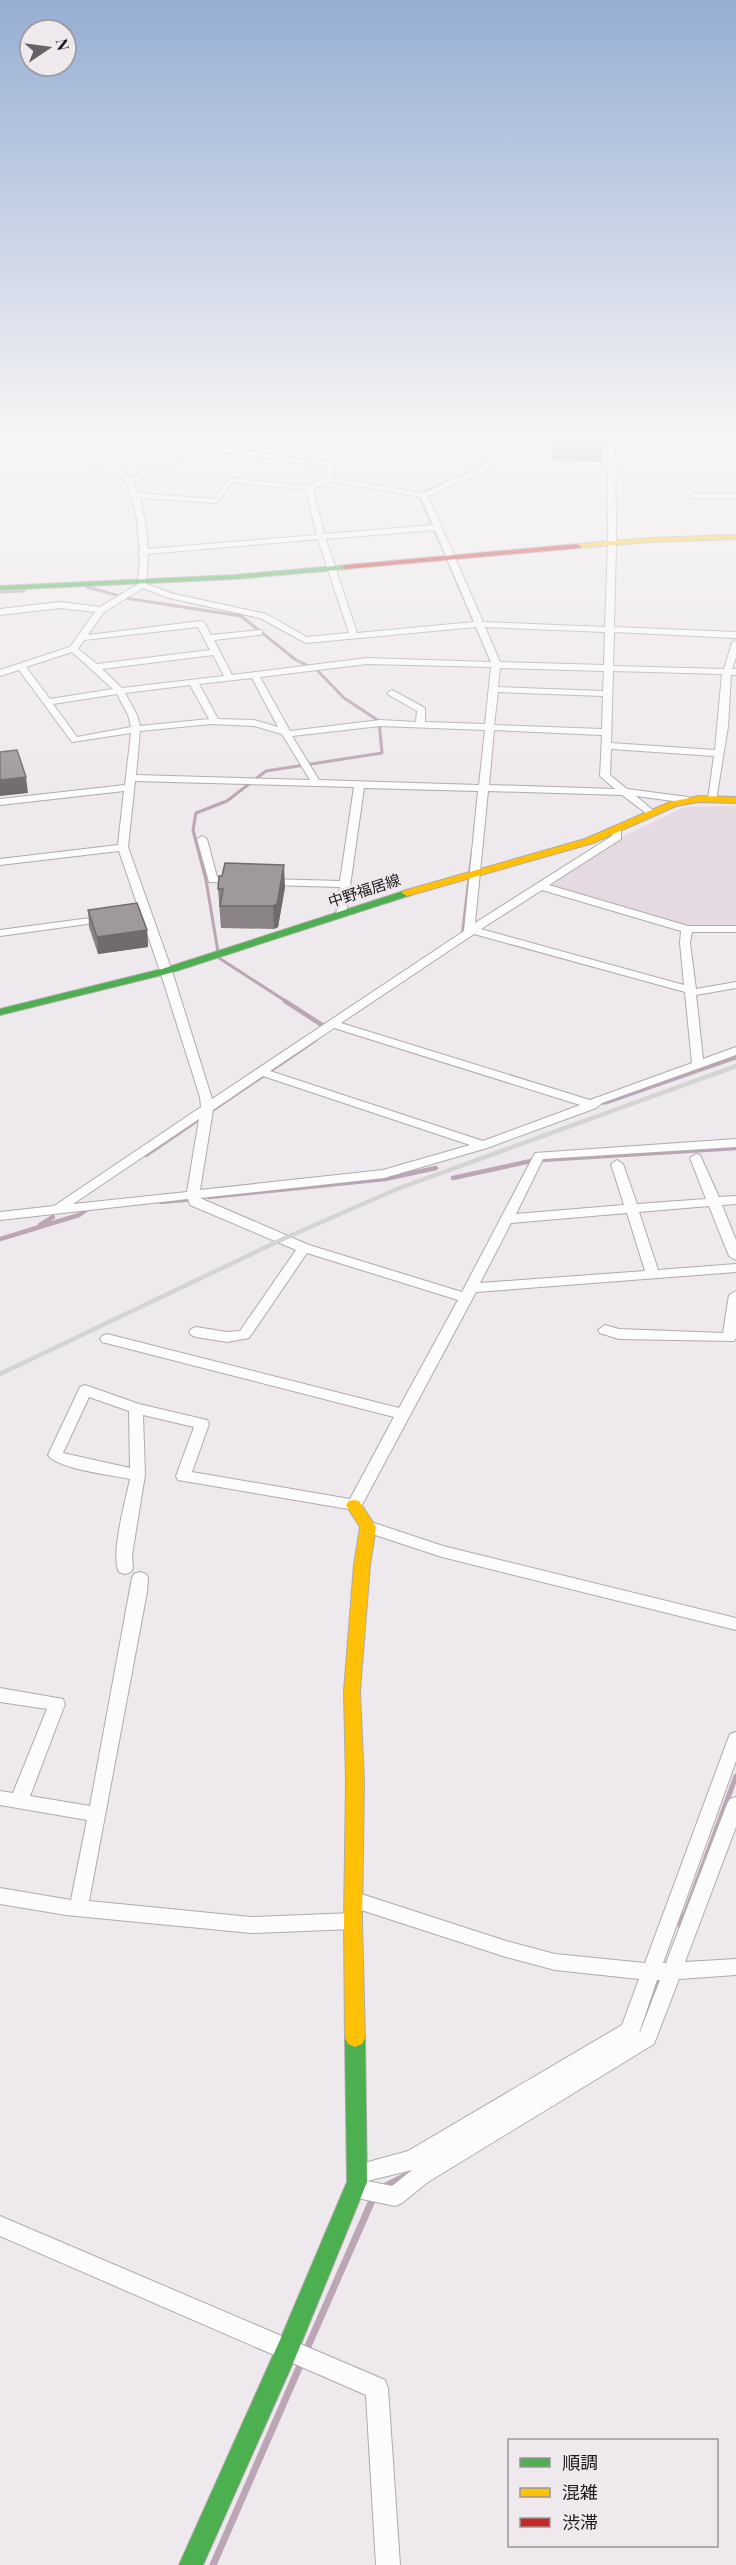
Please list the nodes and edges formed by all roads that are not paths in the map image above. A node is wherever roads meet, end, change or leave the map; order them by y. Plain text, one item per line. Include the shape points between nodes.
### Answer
1 (142, 552) edge
2 (327, 553) edge
3 (448, 553) edge
4 (511, 553) edge
5 (612, 553) edge
6 (450, 558) junction
7 (332, 568) junction
8 (142, 582) junction
9 (0, 588) edge
10 (101, 610) junction
11 (0, 612) edge
12 (478, 624) junction
13 (609, 630) junction
14 (259, 632) dead end
15 (354, 635) junction
16 (736, 635) edge
17 (81, 638) junction
18 (209, 638) junction
19 (736, 643) edge
20 (73, 649) junction
21 (216, 652) junction
22 (496, 663) junction
23 (21, 666) junction
24 (94, 667) junction
25 (608, 667) junction
26 (731, 672) edge
27 (0, 673) edge
28 (254, 674) junction
29 (229, 677) junction
30 (193, 682) junction
31 (493, 689) junction
32 (120, 691) junction
33 (392, 693) dead end
34 (725, 693) junction
35 (608, 694) junction
36 (736, 695) edge
37 (47, 702) junction
38 (216, 723) junction
39 (420, 725) junction
40 (136, 728) junction
41 (489, 728) junction
42 (607, 732) junction
43 (286, 733) junction
44 (606, 746) junction
45 (718, 753) junction
46 (131, 782) junction
47 (317, 784) junction
48 (360, 785) junction
49 (482, 788) junction
50 (624, 792) junction
51 (713, 799) junction
52 (688, 800) junction
53 (736, 800) edge
54 (0, 802) edge
55 (651, 814) junction
56 (617, 830) junction
57 (202, 839) dead end
58 (123, 847) junction
59 (0, 862) edge
60 (474, 873) junction
61 (345, 884) junction
62 (539, 886) junction
63 (341, 914) junction
64 (112, 918) edge
65 (736, 928) edge
66 (687, 929) junction
67 (471, 931) junction
68 (0, 933) edge
69 (166, 970) junction
70 (736, 985) edge
71 (690, 992) junction
72 (0, 1012) edge
73 (336, 1022) junction
74 (736, 1051) edge
75 (698, 1065) junction
76 (262, 1072) junction
77 (595, 1103) junction
78 (207, 1109) junction
79 (736, 1143) edge
80 (483, 1145) junction
81 (696, 1158) dead end
82 (616, 1164) dead end
83 (193, 1194) junction
84 (736, 1200) edge
85 (714, 1202) junction
86 (57, 1209) junction
87 (630, 1209) junction
88 (0, 1216) edge
89 (506, 1218) junction
90 (304, 1248) junction
91 (736, 1256) edge
92 (736, 1268) edge
93 (653, 1275) junction
94 (469, 1293) junction
95 (736, 1295) edge
96 (605, 1330) dead end
97 (196, 1332) dead end
98 (107, 1339) dead end
99 (136, 1408) junction
100 (403, 1414) junction
101 (138, 1475) junction
102 (354, 1505) junction
103 (368, 1527) junction
104 (125, 1568) dead end
105 (140, 1578) dead end
106 (736, 1624) edge
107 (0, 1695) edge
108 (736, 1739) edge
109 (0, 1798) edge
110 (19, 1801) junction
111 (736, 1804) edge
112 (96, 1814) junction
113 (0, 1896) edge
114 (355, 1900) junction
115 (79, 1907) junction
116 (353, 1921) junction
117 (736, 1967) edge
118 (661, 1972) junction
119 (356, 2181) junction
120 (0, 2226) edge
121 (288, 2348) junction
122 (191, 2565) edge
123 (388, 2565) edge

1 - 8 street
2 - 7 street
3 - 6 street
4 - 6 main road
5 - 13 street
6 - 7 main road
6 - 12 street
7 - 8 main road
7 - 15 street
8 - 9 main road
8 - 10 street
8 - 15 street via 172,596 262,616 306,640
10 - 11 street via 60,605
10 - 17 street
12 - 13 street
12 - 15 street
12 - 22 street
13 - 16 street
13 - 25 street
14 - 18 street
17 - 18 street via 201,624
17 - 20 street
18 - 21 street
19 - 26 street
20 - 23 street
20 - 24 street
21 - 24 street
21 - 29 street
22 - 25 street
22 - 28 street via 367,661
22 - 31 street
23 - 27 street
23 - 37 street
24 - 32 street
25 - 26 street
25 - 35 street
26 - 34 street
28 - 29 street
28 - 43 street
29 - 30 street
30 - 32 street
30 - 38 street
31 - 35 street
31 - 41 street
32 - 37 street
32 - 40 street via 133,711
33 - 39 street via 422,710
34 - 36 street
34 - 45 street
35 - 42 street
37 - 40 street via 75,740
38 - 40 street
38 - 43 street via 253,723
39 - 41 street
39 - 43 street via 380,723
40 - 46 street
41 - 42 street
41 - 49 street
42 - 44 street
43 - 47 street
44 - 45 street
44 - 50 street via 605,776
45 - 51 street
46 - 47 street
46 - 54 street
46 - 58 street
47 - 48 street
48 - 49 street
48 - 61 street
49 - 50 street
49 - 60 street
50 - 52 street
50 - 55 street
51 - 52 main road, 中野福居線
51 - 53 main road, 中野福居線
52 - 55 main road, 中野福居線
55 - 56 main road, 中野福居線
56 - 60 main road, 中野福居線
56 - 62 street via 617,837
57 - 61 street via 213,880
58 - 59 street
58 - 69 street via 140,915
60 - 63 main road, 中野福居線
60 - 67 street
61 - 63 street
62 - 66 street
62 - 67 street
63 - 69 main road, 中野福居線
64 - 68 street
65 - 66 street
66 - 71 street
67 - 71 street
67 - 73 street
69 - 72 main road, 中野福居線
69 - 78 street
70 - 71 street
71 - 75 street
73 - 76 street
73 - 77 street
74 - 75 street
75 - 77 street
76 - 78 street
76 - 80 street
77 - 80 street
78 - 83 street
78 - 86 street
79 - 89 street via 539,1156
80 - 83 street via 384,1174
81 - 85 street
82 - 87 street
83 - 86 street
83 - 90 street via 195,1202
84 - 85 street
85 - 87 street
85 - 91 street
86 - 88 street
87 - 89 street
87 - 93 street
89 - 94 street
90 - 94 street
90 - 97 street via 244,1335 227,1337
92 - 93 street
93 - 94 street
94 - 100 street
95 - 96 street via 729,1338 619,1334
98 - 100 street
99 - 101 street
99 - 101 street via 85,1390 55,1455
99 - 102 street via 202,1424 183,1476
100 - 102 street
101 - 104 street
102 - 103 main road
103 - 106 street via 442,1551
103 - 114 main road via 352,1691
105 - 112 street
107 - 110 street via 57,1704
108 - 118 street via 695,1846
109 - 110 street
110 - 112 street
111 - 118 street
112 - 115 street
113 - 115 street
114 - 116 main road
114 - 118 street via 555,1962
115 - 116 street via 251,1925
116 - 119 main road
117 - 118 street
118 - 119 street via 630,2031 412,2160
118 - 119 street via 647,2038 421,2175 395,2196
119 - 121 main road
120 - 121 street
121 - 122 main road
121 - 123 street via 377,2388

